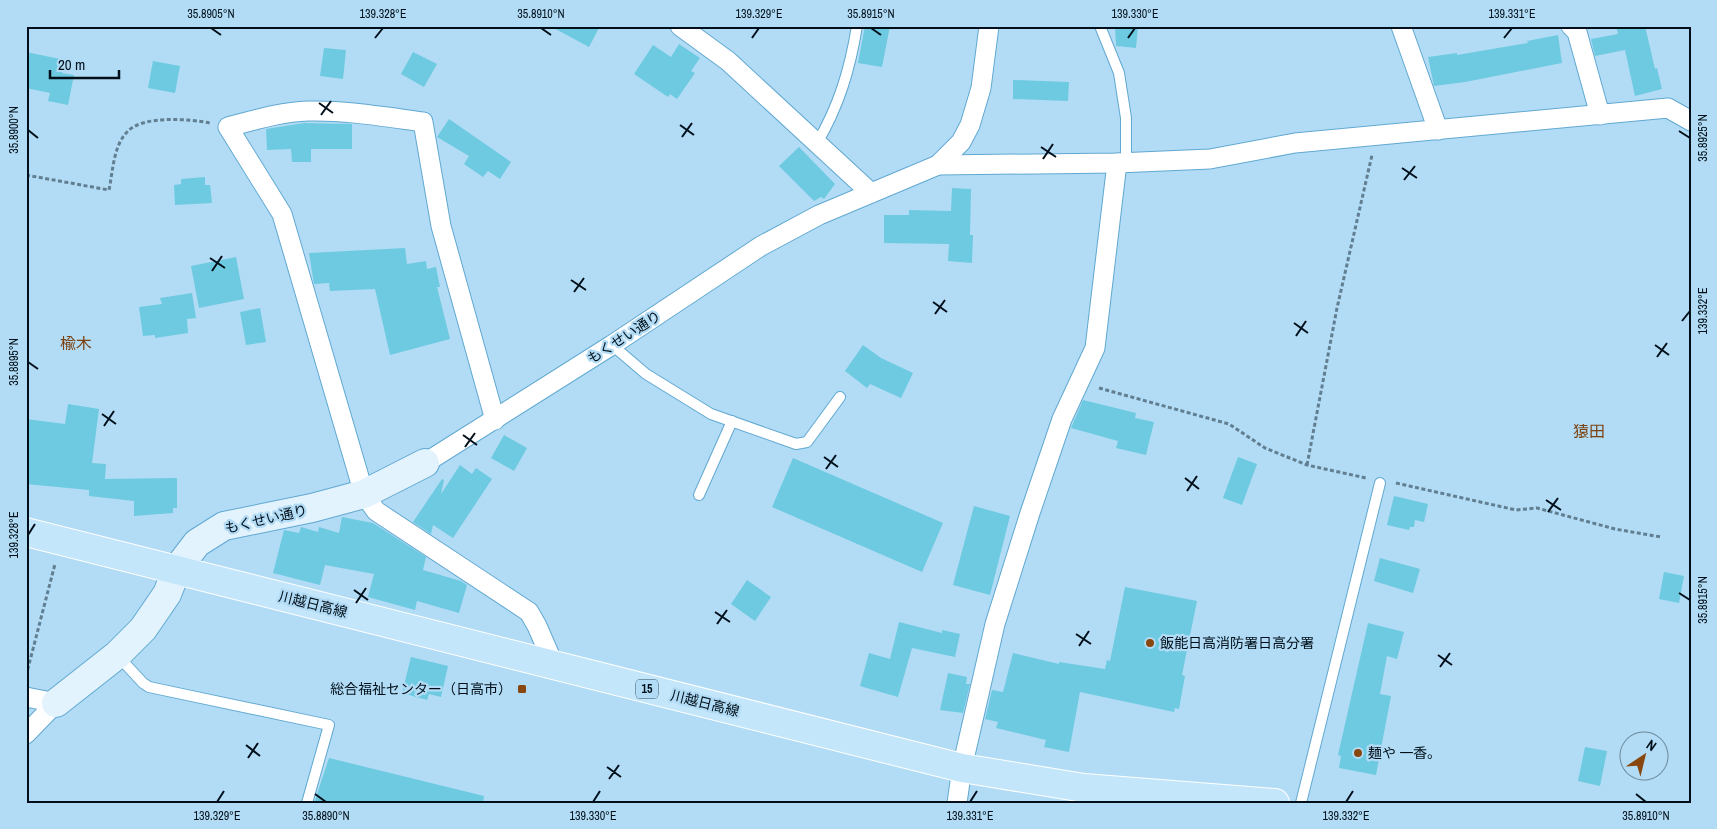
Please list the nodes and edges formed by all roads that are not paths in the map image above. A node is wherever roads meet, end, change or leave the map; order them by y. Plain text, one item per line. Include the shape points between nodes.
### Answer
1 (680, 26) edge
2 (857, 26) edge
3 (989, 26) edge
4 (1100, 26) edge
5 (1401, 26) edge
6 (1571, 26) edge
7 (1600, 115) junction
8 (1691, 121) edge
9 (1438, 130) junction
10 (817, 143) junction
11 (1121, 162) junction
12 (938, 165) junction
13 (871, 193) junction
14 (612, 345) junction
15 (840, 397) dead end
16 (495, 420) junction
17 (732, 421) junction
18 (425, 463) joint
19 (1380, 483) road end
20 (364, 494) junction
21 (698, 495) dead end
22 (26, 532) edge
23 (177, 569) junction
24 (117, 655) junction
25 (554, 665) junction
26 (26, 697) edge
27 (56, 703) junction
28 (26, 734) edge
29 (962, 768) junction
30 (1184, 800) edge
31 (307, 803) edge
32 (957, 803) edge
33 (1275, 803) edge
34 (1301, 803) edge

1 - 10 street via 728,61
2 - 10 lane via 851,66
3 - 12 street, もくせい通り via 981,88 970,125 961,142
4 - 11 lane via 1119,73 1126,118
5 - 9 street
6 - 7 street via 1577,32
7 - 8 street via 1668,108
7 - 9 street
9 - 11 street via 1295,143 1210,159
10 - 13 street
11 - 12 street
11 - 29 street via 1095,348 1056,438 995,624
12 - 13 street, もくせい通り
13 - 14 street, もくせい通り via 818,215 761,246
14 - 16 street, もくせい通り
14 - 17 lane via 646,374 681,397 711,414
15 - 17 lane via 807,442 796,444
16 - 18 street, もくせい通り
16 - 20 street via 441,226 424,122 308,111 270,115 228,127 282,214
17 - 21 lane
18 - 20 street, もくせい通り
19 - 34 lane
20 - 23 street, もくせい通り via 224,526 197,543
20 - 25 street via 376,511 529,612
22 - 23 main road, 川越日高線 / 15
23 - 24 street, もくせい通り via 157,612
23 - 25 main road, 川越日高線 / 15
24 - 27 street, もくせい通り
24 - 31 lane via 149,687 329,725
25 - 29 main road, 川越日高線 / 15
26 - 27 street
27 - 28 street
29 - 30 main road, 川越日高線 / 15
29 - 32 street
30 - 33 main road, 川越日高線 / 15

